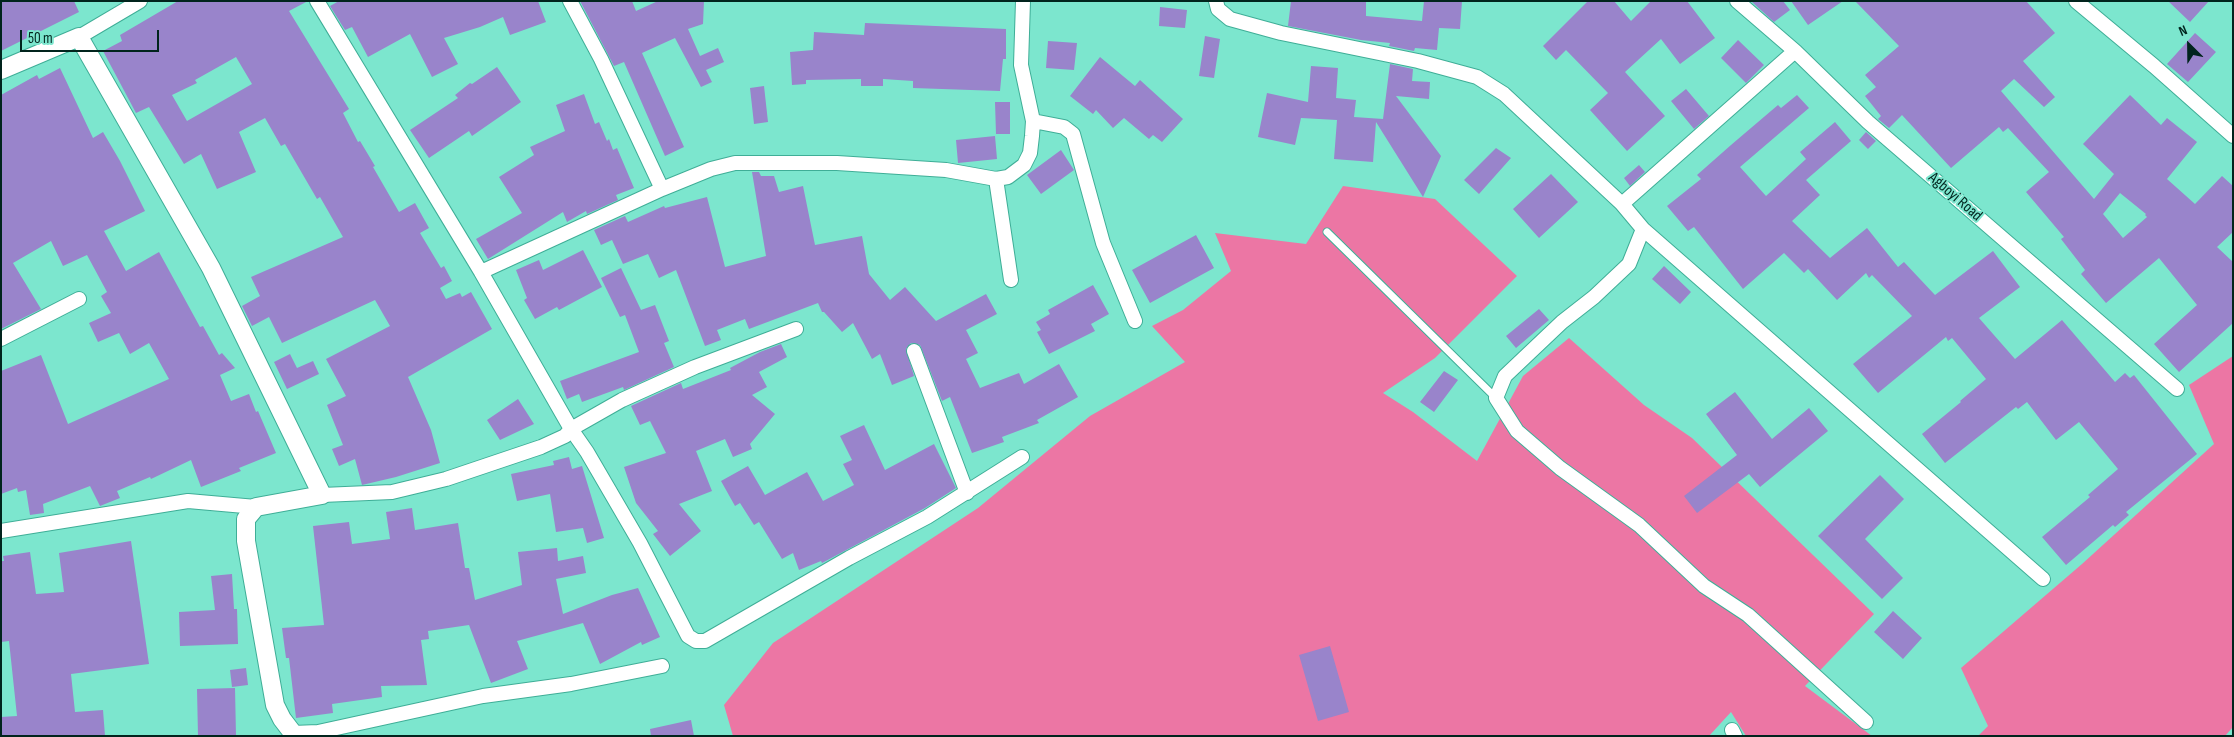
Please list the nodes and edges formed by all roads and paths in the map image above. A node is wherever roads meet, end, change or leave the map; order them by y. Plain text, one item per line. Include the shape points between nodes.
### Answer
1 (140, 1) edge
2 (317, 1) edge
3 (570, 1) edge
4 (1023, 1) edge
5 (1216, 1) edge
6 (1737, 1) edge
7 (2076, 1) edge
8 (80, 37) junction
9 (1795, 51) junction
10 (1, 70) edge
11 (1033, 121) junction
12 (2233, 136) edge
13 (996, 179) junction
14 (662, 190) junction
15 (1622, 204) junction
16 (1644, 229) junction
17 (1326, 232) dead end
18 (481, 272) junction
19 (1011, 280) dead end
20 (79, 300) dead end
21 (1136, 321) dead end
22 (796, 329) dead end
23 (1, 339) edge
24 (914, 351) dead end
25 (2177, 389) dead end
26 (1496, 398) junction
27 (572, 429) junction
28 (1022, 457) dead end
29 (967, 493) junction
30 (322, 495) junction
31 (256, 507) junction
32 (1, 531) edge
33 (2044, 579) dead end
34 (662, 666) dead end
35 (1866, 722) dead end
36 (294, 734) edge

1 - 8 street
2 - 18 street
3 - 14 street
4 - 11 street via 1021,65
5 - 15 street via 1218,9 1230,19 1477,77 1504,94
6 - 9 street, Agboyi Road
7 - 12 street
8 - 10 street
8 - 30 street via 211,268
9 - 15 street
9 - 25 street, Agboyi Road via 1868,122
11 - 13 street via 1030,153 1024,166 1008,177
11 - 21 street via 1064,127 1072,134 1103,243
13 - 14 street via 946,170 837,163 735,163 711,169
13 - 19 street
14 - 18 street
15 - 16 street
16 - 26 street via 1630,264 1594,298 1562,322 1506,376
16 - 33 street
17 - 26 lane
18 - 27 street
20 - 23 street
22 - 27 street via 695,367 622,400
24 - 29 street
26 - 35 street via 1516,430 1560,468 1639,525 1704,586 1748,615
27 - 29 street via 640,543 688,636 696,641 705,641
27 - 30 street via 565,436 541,447 446,479 392,492
28 - 29 street
30 - 31 street
31 - 32 street via 188,501
31 - 36 street via 246,519 246,541 257,612 275,704
34 - 36 street via 571,684 483,696 318,732

